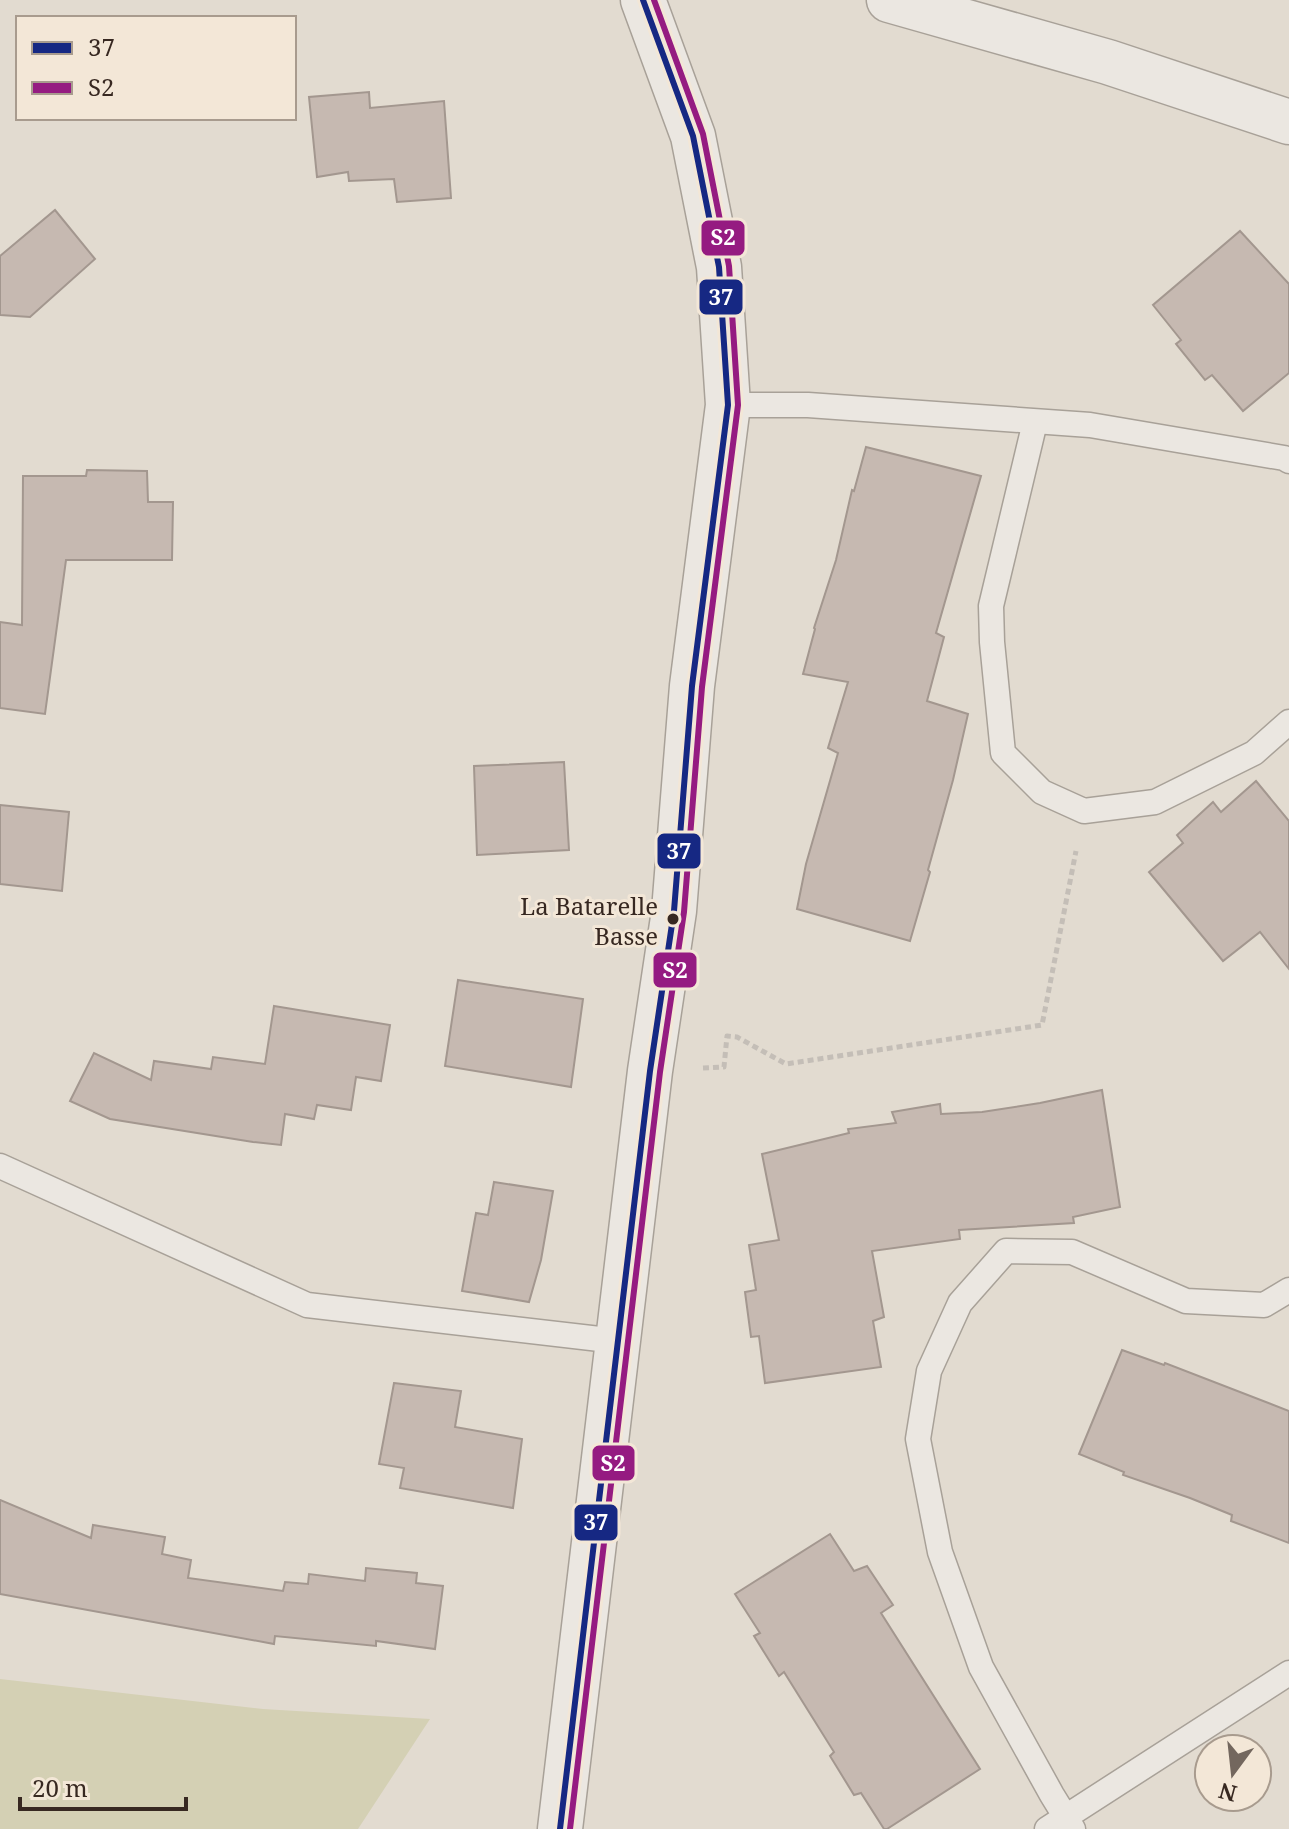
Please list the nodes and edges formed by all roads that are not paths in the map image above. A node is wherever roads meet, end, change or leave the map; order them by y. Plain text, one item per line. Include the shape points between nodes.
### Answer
1 (643, 0) edge
2 (889, 0) edge
3 (1289, 122) edge
4 (728, 405) junction
5 (1035, 422) junction
6 (1289, 461) edge
7 (1289, 722) edge
8 (0, 1166) edge
9 (1289, 1290) edge
10 (617, 1341) junction
11 (1289, 1673) edge
12 (1062, 1825) edge
13 (560, 1829) edge

1 - 4 street via 693,136 719,267
2 - 3 street via 1108,62
4 - 5 lane via 808,405
4 - 10 street via 692,686 674,911
5 - 6 lane via 1090,425
5 - 7 lane via 991,606 1003,753 1042,792 1084,811 1155,802 1254,753
8 - 10 lane via 307,1305
9 - 12 lane via 1264,1305 1186,1301 1072,1252 1006,1251 960,1303 929,1371 918,1439 940,1552 981,1667
10 - 13 street
11 - 12 lane

